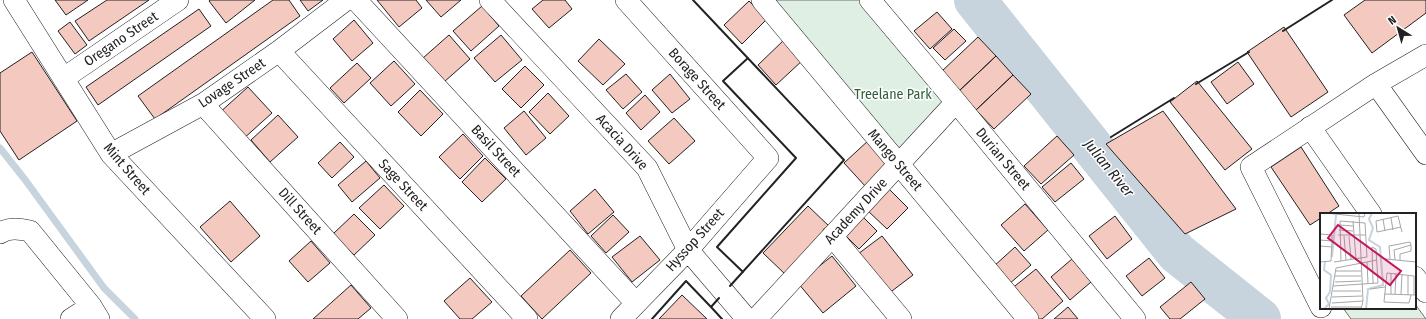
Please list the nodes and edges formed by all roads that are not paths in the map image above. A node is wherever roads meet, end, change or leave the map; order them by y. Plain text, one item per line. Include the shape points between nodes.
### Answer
1 (14, 0) edge
2 (178, 0) edge
3 (346, 0) edge
4 (356, 0) edge
5 (490, 0) edge
6 (626, 0) edge
7 (762, 0) edge
8 (870, 0) edge
9 (279, 51) junction
10 (1426, 55) edge
11 (64, 78) junction
12 (1376, 84) junction
13 (956, 102) junction
14 (203, 104) junction
15 (1310, 127) junction
16 (111, 154) junction
17 (1426, 154) edge
18 (768, 158) joint
19 (899, 164) junction
20 (1370, 213) edge
21 (0, 233) edge
22 (832, 236) junction
23 (688, 250) junction
24 (1416, 277) edge
25 (1426, 292) edge
26 (636, 303) junction
27 (1320, 305) edge
28 (1322, 309) edge
29 (95, 313) edge
30 (71, 319) edge
31 (265, 319) edge
32 (397, 319) edge
33 (527, 319) edge
34 (620, 319) edge
35 (747, 319) edge
36 (756, 319) edge
37 (901, 319) edge
38 (1028, 319) edge
39 (1135, 319) edge
40 (1327, 319) edge

1 - 11 street, Mint Street
2 - 11 street, Oregano Street
3 - 9 street, Lovage Street
4 - 26 street, Basil Street
5 - 23 street, Acacia Drive via 647,168
6 - 18 street, Borage Street
7 - 19 street, Mango Street
8 - 13 street, Durian Street
9 - 14 street, Lovage Street
9 - 33 street, Sage Street
10 - 12 street
11 - 16 street, Mint Street
12 - 15 street
12 - 17 street
13 - 19 street, Academy Drive
13 - 39 street, Durian Street
14 - 16 street, Lovage Street
14 - 32 street, Dill Street
15 - 20 street
15 - 27 street via 1251,167
16 - 31 street, Mint Street
18 - 23 street, Hyssop Street
19 - 22 street, Academy Drive
19 - 38 street, Mango Street
21 - 29 street via 18,228 30,231
22 - 36 street, Academy Drive
22 - 37 street
23 - 26 street, Hyssop Street
23 - 35 street, Acacia Drive
24 - 25 street
26 - 34 street, Hyssop Street
28 - 40 street
29 - 30 street

